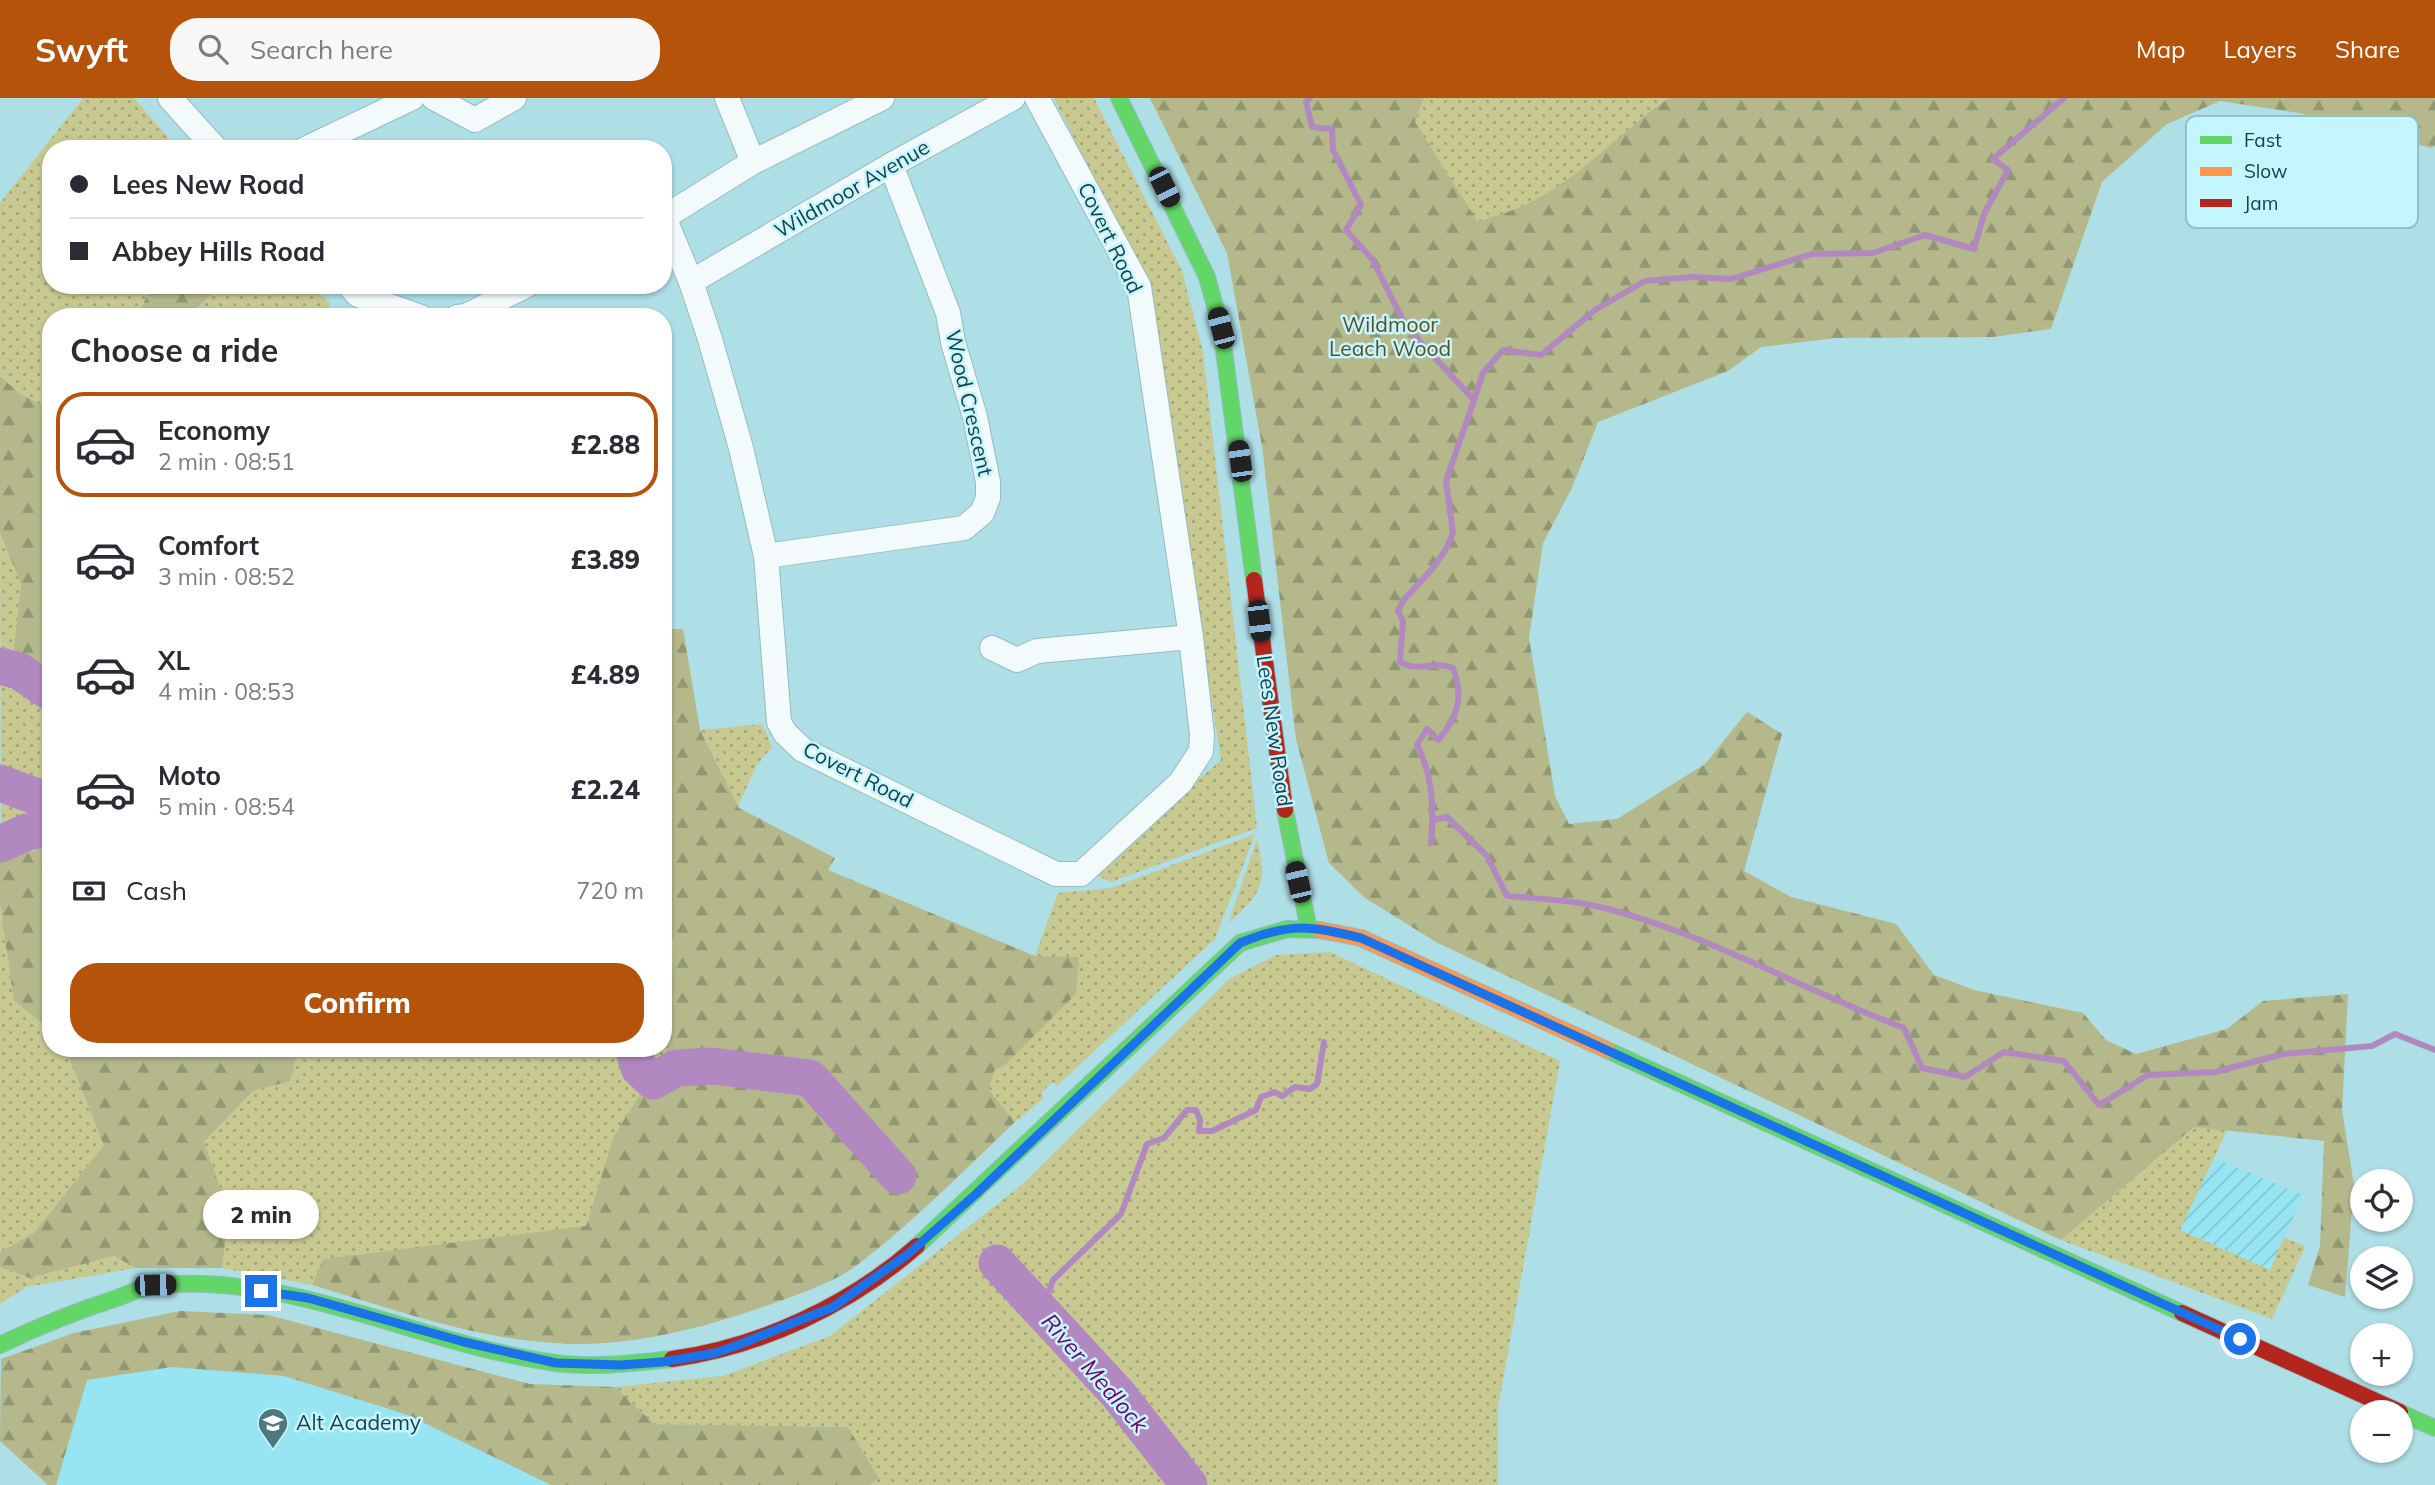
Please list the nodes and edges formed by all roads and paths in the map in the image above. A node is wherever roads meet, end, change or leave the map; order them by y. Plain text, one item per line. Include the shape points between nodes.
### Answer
1 (170, 98) edge
2 (412, 98) edge
3 (434, 98) edge
4 (514, 98) edge
5 (727, 98) edge
6 (882, 98) edge
7 (1013, 98) edge
8 (1037, 98) edge
9 (1119, 98) edge
10 (208, 140) edge
11 (324, 140) edge
12 (752, 162) junction
13 (891, 165) junction
14 (672, 212) edge
15 (672, 236) edge
16 (691, 282) junction
17 (357, 294) edge
18 (509, 294) edge
19 (395, 308) edge
20 (482, 308) edge
21 (766, 556) junction
22 (1191, 637) junction
23 (992, 648) dead end
24 (1308, 925) junction
25 (0, 1345) edge
26 (2374, 1400) edge
27 (2413, 1418) edge
28 (2435, 1428) edge

1 - 10 street
2 - 11 street
3 - 4 street via 475,120
5 - 12 street
6 - 12 street
7 - 13 street, Wildmoor Avenue
8 - 22 street, Covert Road via 1139,287
9 - 24 main road, Lees New Road via 1208,276 1221,328 1271,714 1293,861
12 - 14 street
13 - 16 street, Wildmoor Avenue
13 - 21 street, Wood Crescent via 948,313 975,417 988,498 982,513 964,527
15 - 16 street, Covert Road
16 - 21 street, Covert Road via 741,448
17 - 19 street
18 - 20 street
21 - 22 street, Covert Road via 779,722 785,733 803,750 1056,874 1081,874 1181,782 1201,751
22 - 23 street via 1037,651 1017,660
24 - 25 main road via 1265,932 1240,943 908,1254 833,1307 715,1353 621,1365 556,1363 308,1298 214,1284 155,1285 56,1318
24 - 26 main road via 1361,938
27 - 28 main road

